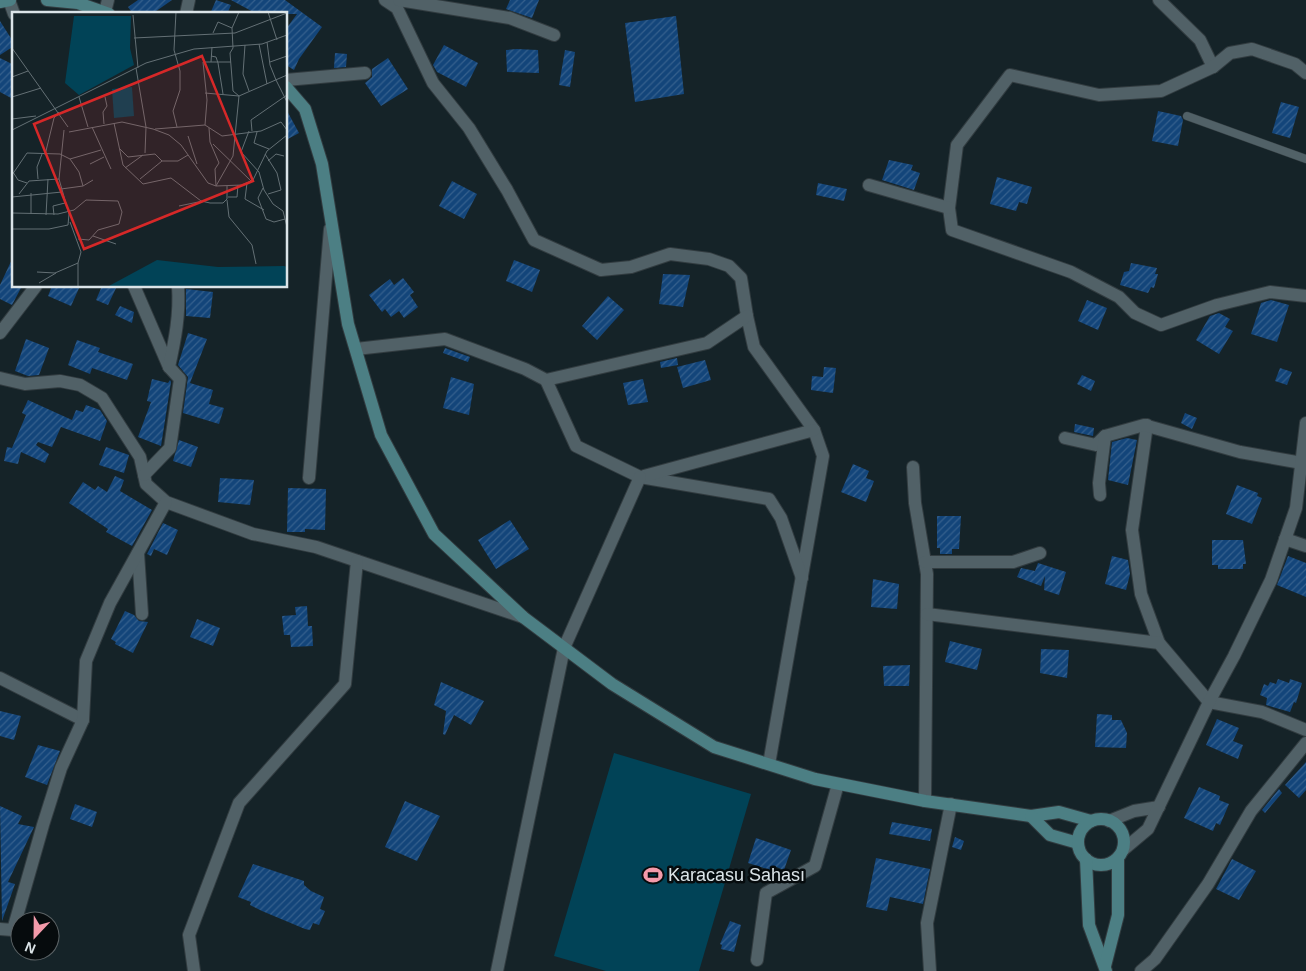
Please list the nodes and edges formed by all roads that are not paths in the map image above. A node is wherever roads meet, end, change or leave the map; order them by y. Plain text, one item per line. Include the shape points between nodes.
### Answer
1 (9, 0) edge
2 (47, 0) edge
3 (385, 0) edge
4 (399, 0) edge
5 (1159, 0) edge
6 (0, 2) edge
7 (107, 9) edge
8 (13, 12) edge
9 (554, 34) dead end
10 (1213, 67) junction
11 (365, 73) dead end
12 (1306, 73) edge
13 (288, 80) edge
14 (288, 88) edge
15 (1187, 116) dead end
16 (1306, 159) edge
17 (869, 185) dead end
18 (950, 208) junction
19 (331, 222) junction
20 (34, 288) edge
21 (135, 288) edge
22 (178, 288) edge
23 (1306, 296) edge
24 (746, 316) junction
25 (0, 333) edge
26 (356, 349) junction
27 (169, 367) junction
28 (0, 378) edge
29 (546, 380) junction
30 (1306, 423) edge
31 (1147, 425) junction
32 (814, 430) junction
33 (1105, 436) junction
34 (1065, 438) dead end
35 (1305, 443) edge
36 (1302, 463) junction
37 (913, 467) dead end
38 (144, 475) junction
39 (640, 477) junction
40 (309, 478) dead end
41 (1100, 495) dead end
42 (166, 502) junction
43 (1286, 539) junction
44 (1306, 546) edge
45 (138, 553) junction
46 (1040, 553) dead end
47 (357, 561) junction
48 (925, 562) junction
49 (803, 580) junction
50 (142, 614) dead end
51 (927, 614) junction
52 (522, 617) junction
53 (1159, 643) junction
54 (564, 648) junction
55 (0, 678) edge
56 (1209, 702) junction
57 (82, 720) junction
58 (1306, 730) edge
59 (1306, 743) edge
60 (769, 764) junction
61 (838, 784) junction
62 (925, 801) junction
63 (951, 804) junction
64 (1159, 807) junction
65 (1031, 816) junction
66 (1092, 821) junction
67 (1109, 821) junction
68 (1078, 843) junction
69 (1120, 854) junction
70 (1086, 859) junction
71 (0, 930) edge
72 (757, 960) dead end
73 (1105, 968) edge
74 (194, 971) edge
75 (497, 971) edge
76 (930, 971) edge
77 (1141, 971) edge

1 - 6 main road
1 - 8 street
2 - 7 main road
3 - 24 street via 397,8 433,83 469,128 508,190 534,240 601,270 630,267 670,254 709,259 729,266 741,278
4 - 9 street via 510,18
5 - 10 street via 1200,40
10 - 12 street via 1230,52 1252,49 1296,64
10 - 18 street via 1161,91 1099,95 1010,75 957,145
11 - 13 street
14 - 19 main road via 305,109 322,164
15 - 16 lane
17 - 18 street
18 - 23 street via 952,230 1071,272 1119,297 1135,313 1161,324 1270,292
19 - 26 main road via 348,324
19 - 40 street
20 - 25 street
21 - 27 street
22 - 27 street via 180,303
24 - 29 street via 707,343
24 - 32 street via 754,347
26 - 29 street via 445,339 517,365
26 - 52 main road via 381,435 434,534
27 - 38 street via 180,379 170,448
28 - 38 street via 25,384 60,381 80,385 102,398 140,457
29 - 39 street via 576,446
30 - 35 street
31 - 33 street
31 - 36 street via 1240,452
31 - 53 street via 1132,530 1142,594
32 - 39 street
32 - 49 street via 823,456
33 - 34 street via 1096,445
33 - 41 street via 1098,483
35 - 36 street
36 - 43 street via 1296,508
37 - 48 street via 915,503
38 - 42 street via 146,484
39 - 49 street via 769,499 781,518
39 - 54 street
42 - 45 street
42 - 47 street via 253,534 316,547
43 - 44 street
43 - 56 street via 1263,597
45 - 50 street
45 - 57 street via 110,603 86,662
46 - 48 street via 1013,562
47 - 52 street
47 - 74 street via 345,684 239,803 189,935
48 - 51 street
49 - 60 street
51 - 53 street
51 - 62 street
52 - 54 main road
53 - 56 street
54 - 60 main road via 612,684 714,747
54 - 75 street
55 - 57 street
56 - 58 street via 1262,712
56 - 64 street
57 - 71 street via 46,816 13,930
59 - 77 street via 1251,811 1208,884 1155,959
60 - 61 main road
61 - 62 main road
61 - 72 street via 815,866 766,893
62 - 63 main road
63 - 65 main road
63 - 76 street via 927,923
64 - 67 street via 1134,811
64 - 69 street via 1148,829
65 - 66 main road via 1059,812
65 - 68 main road via 1050,834
66 - 67 main road
66 - 68 main road via 1080,834
67 - 69 main road via 1122,833
68 - 70 main road
69 - 70 main road via 1102,865
69 - 73 main road via 1118,915
70 - 73 main road via 1089,924

